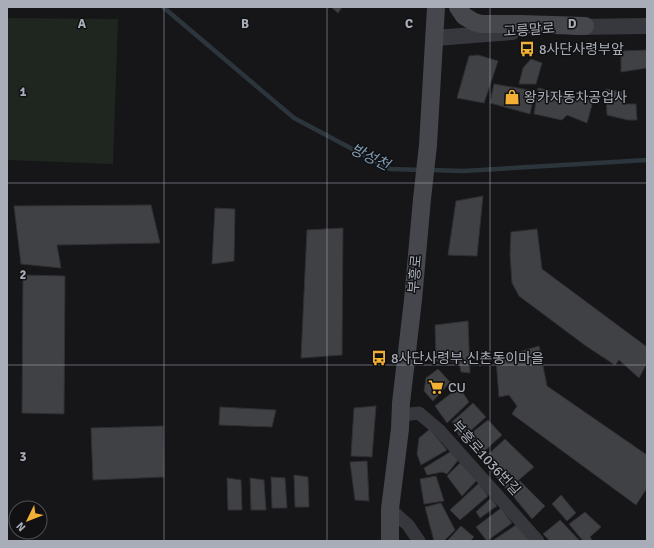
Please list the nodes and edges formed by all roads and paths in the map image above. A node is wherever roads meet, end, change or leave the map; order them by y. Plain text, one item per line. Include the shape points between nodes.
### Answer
1 (436, 7) edge
2 (458, 7) edge
3 (585, 26) junction
4 (647, 26) edge
5 (435, 38) junction
6 (401, 414) junction
7 (390, 509) junction
8 (390, 541) edge
9 (419, 541) edge
10 (538, 541) edge

1 - 5 main road, 부흥로
2 - 3 main road via 464,16 481,24
3 - 4 street, 고릉말로
3 - 5 street, 고릉말로
5 - 6 main road, 부흥로 via 428,145
6 - 7 main road, 부흥로
6 - 10 street, 부흥로1036번길 via 419,413 440,431
7 - 8 main road, 부흥로
7 - 9 street via 408,525

